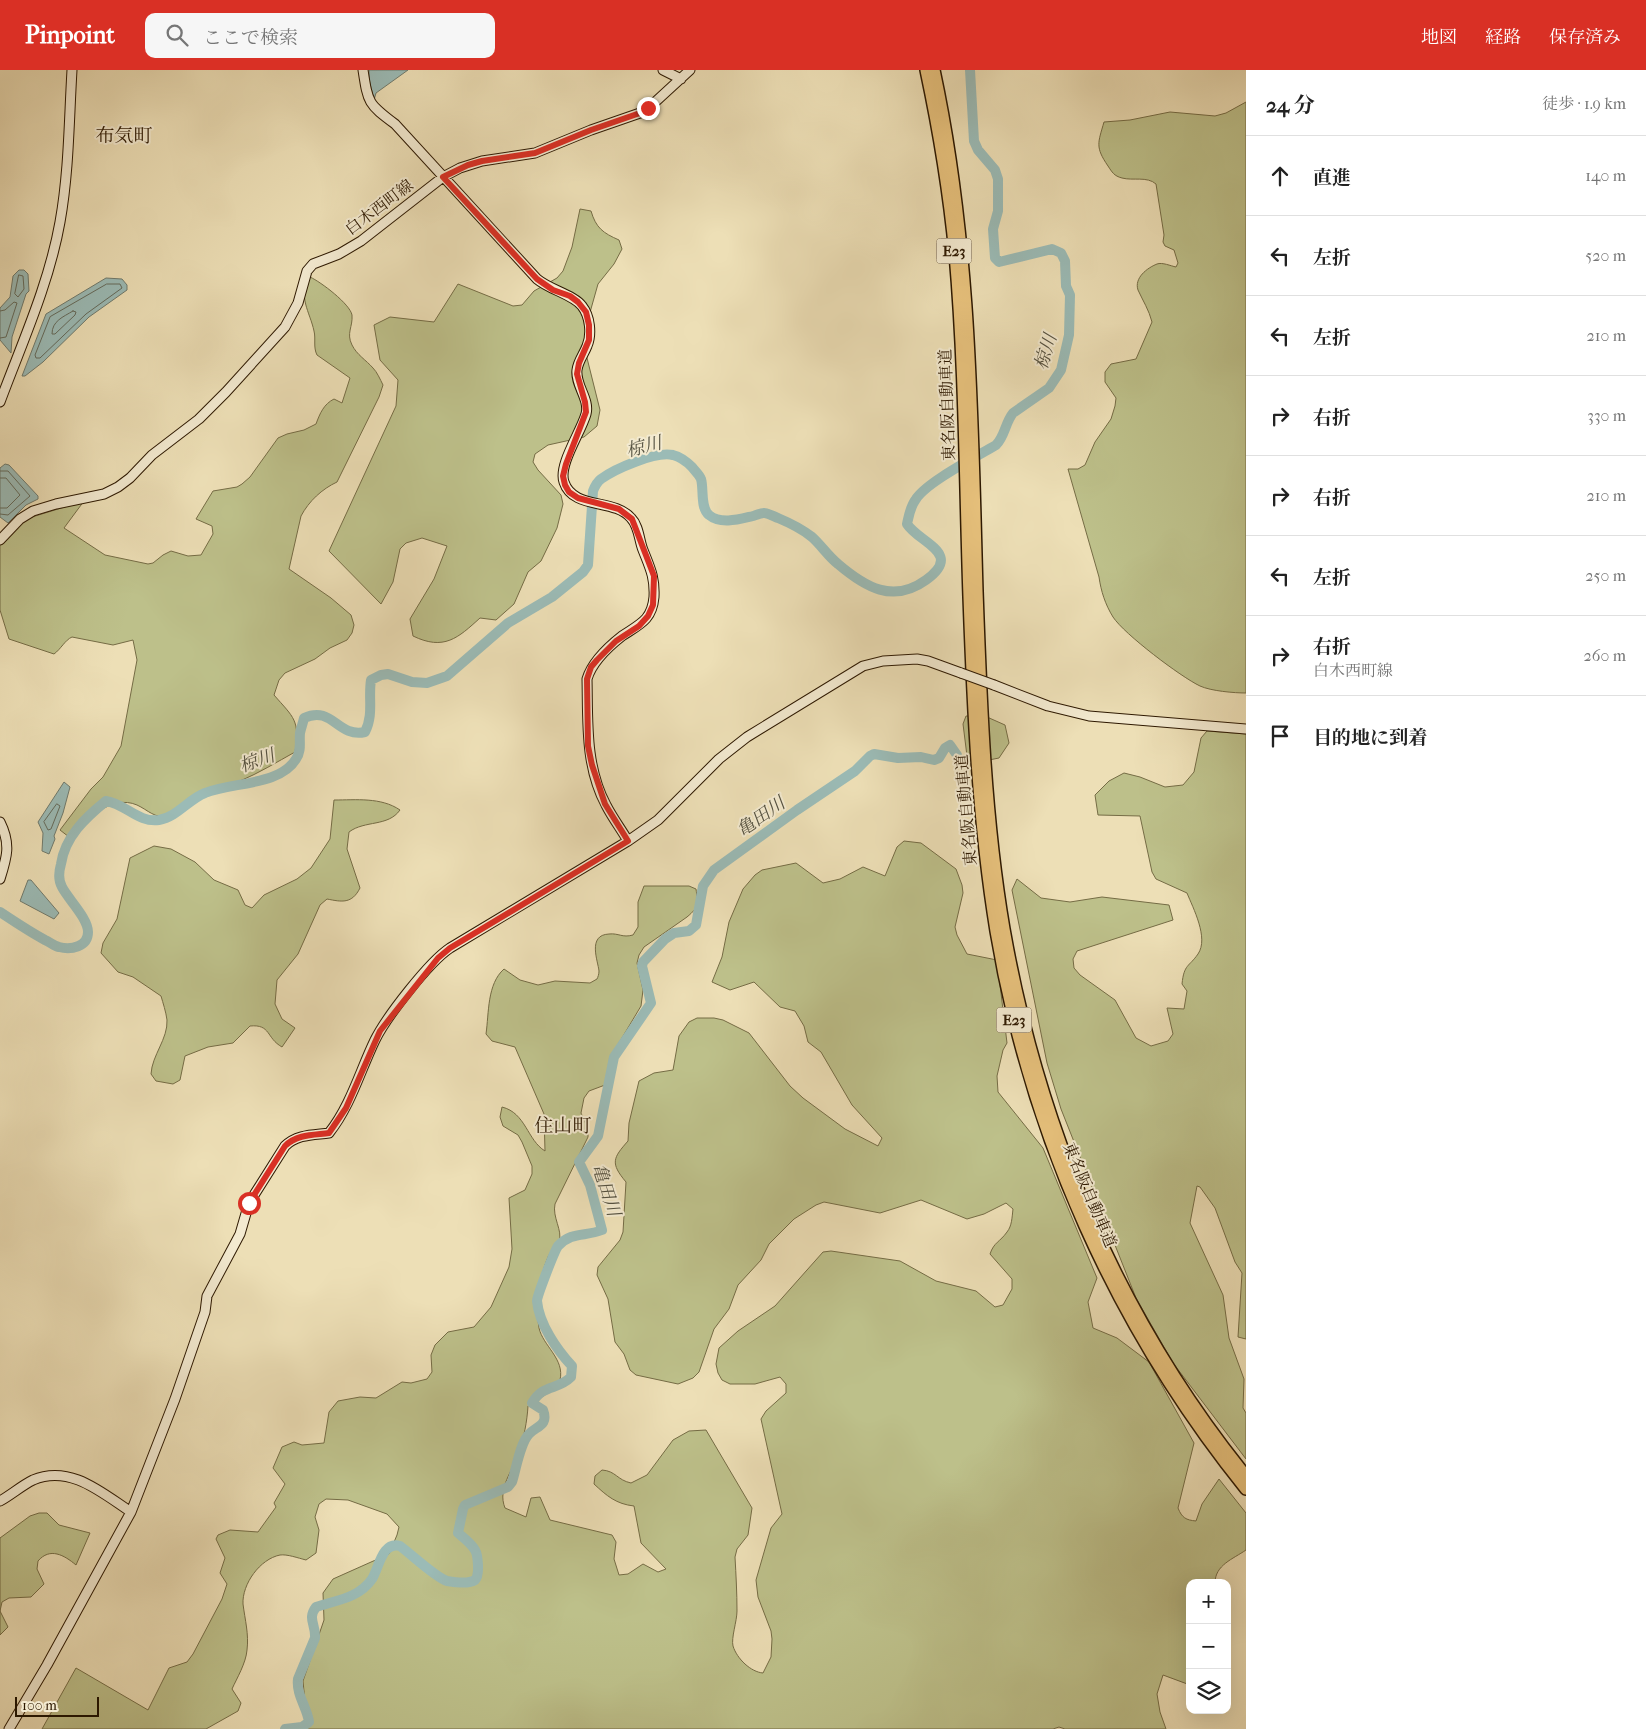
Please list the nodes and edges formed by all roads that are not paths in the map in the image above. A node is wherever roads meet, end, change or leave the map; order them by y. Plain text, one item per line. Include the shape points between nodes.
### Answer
1 (72, 70) edge
2 (363, 70) edge
3 (664, 70) edge
4 (690, 70) edge
5 (926, 70) edge
6 (934, 70) edge
7 (681, 79) junction
8 (443, 177) junction
9 (0, 402) edge
10 (969, 430) junction
11 (971, 494) junction
12 (0, 540) edge
13 (1246, 729) edge
14 (0, 822) edge
15 (628, 841) junction
16 (0, 879) edge
17 (1246, 1476) edge
18 (1246, 1490) edge
19 (0, 1501) edge
20 (131, 1512) junction
21 (9, 1729) edge

1 - 9 street via 66,179 60,221 51,260
2 - 8 street via 372,106 395,124
3 - 7 street
4 - 7 street, 白木西町線
5 - 10 highway, 東名阪自動車道 / E23 via 938,129 953,242
6 - 10 highway, 東名阪自動車道 / E23 via 949,144 962,249 968,328
7 - 8 street, 白木西町線 via 640,113 535,153 482,161
8 - 12 street, 白木西町線 via 374,233 310,267 298,303 285,327 215,404 152,455 130,478 104,494 33,511 20,519
8 - 15 street via 537,279 574,299 586,312 589,340 577,374 586,412 563,476 569,492 578,498 623,511 632,519 654,576 653,605 648,616 597,660 587,679 588,746 592,765 605,804
10 - 11 highway, 東名阪自動車道 / E23
11 - 17 highway, 東名阪自動車道 / E23 via 994,851 1011,965 1037,1074 1071,1172 1113,1269 1169,1368
11 - 18 highway, 東名阪自動車道 / E23 via 973,690 985,852 1002,966 1027,1069 1070,1193 1124,1308 1202,1433
13 - 15 street, bridge via 1089,716 1048,706 928,661 883,661 862,666 739,742 658,820
14 - 16 street via 6,836 7,851
15 - 20 street via 445,951 380,1031 346,1108 329,1133 302,1136 285,1146 249,1203 240,1234 207,1296 205,1312 175,1400
19 - 20 street via 33,1480 61,1475 88,1484
20 - 21 street

